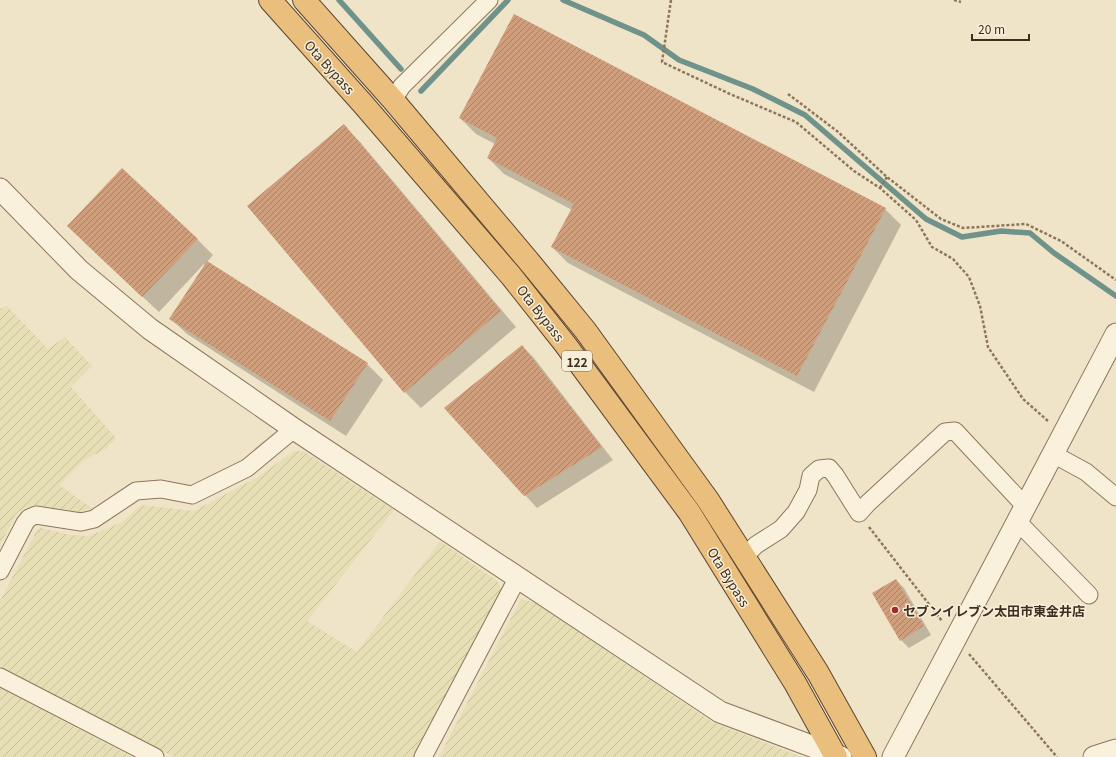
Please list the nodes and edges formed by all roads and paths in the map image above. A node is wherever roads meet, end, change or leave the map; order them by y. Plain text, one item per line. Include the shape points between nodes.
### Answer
1 (270, 0) edge
2 (304, 0) edge
3 (489, 0) edge
4 (671, 0) edge
5 (954, 0) edge
6 (961, 2) dead end
7 (788, 94) dead end
8 (394, 100) junction
9 (888, 177) junction
10 (880, 188) junction
11 (0, 189) edge
12 (1116, 280) edge
13 (1116, 334) edge
14 (294, 429) junction
15 (1063, 436) junction
16 (1053, 454) junction
17 (1116, 497) edge
18 (1022, 514) junction
19 (744, 557) junction
20 (0, 571) edge
21 (518, 577) junction
22 (1089, 595) dead end
23 (0, 677) edge
24 (1116, 750) edge
25 (837, 756) edge
26 (155, 757) edge
27 (423, 757) edge
28 (865, 757) edge
29 (893, 757) edge
30 (1094, 757) edge

1 - 25 highway, Ota Bypass / 122 via 512,277 565,344 689,512
2 - 8 highway, Ota Bypass / 122
3 - 8 street via 402,86
4 - 10 path via 662,62 796,122 854,171
5 - 6 path
7 - 9 path via 837,131
8 - 19 highway, Ota Bypass / 122 via 585,330 708,500
9 - 10 path
9 - 12 path via 940,219 962,228 1026,224 1061,241
10 - 15 path via 916,220 932,247 954,259 969,277 980,306 988,348 1023,399
11 - 14 street via 79,270 150,329
13 - 15 street
14 - 20 street via 247,468 192,495 161,490 136,491 94,519 81,522 36,515 29,518
14 - 21 street
15 - 16 street
16 - 17 street via 1086,472
16 - 18 street
18 - 19 street via 955,430 945,432 859,513 829,468 818,469 811,476 808,490 796,512 780,529 756,545
18 - 22 street
18 - 29 street
19 - 28 highway, Ota Bypass / 122 via 818,673
21 - 25 street via 720,712
21 - 27 street
23 - 26 street
24 - 30 street

